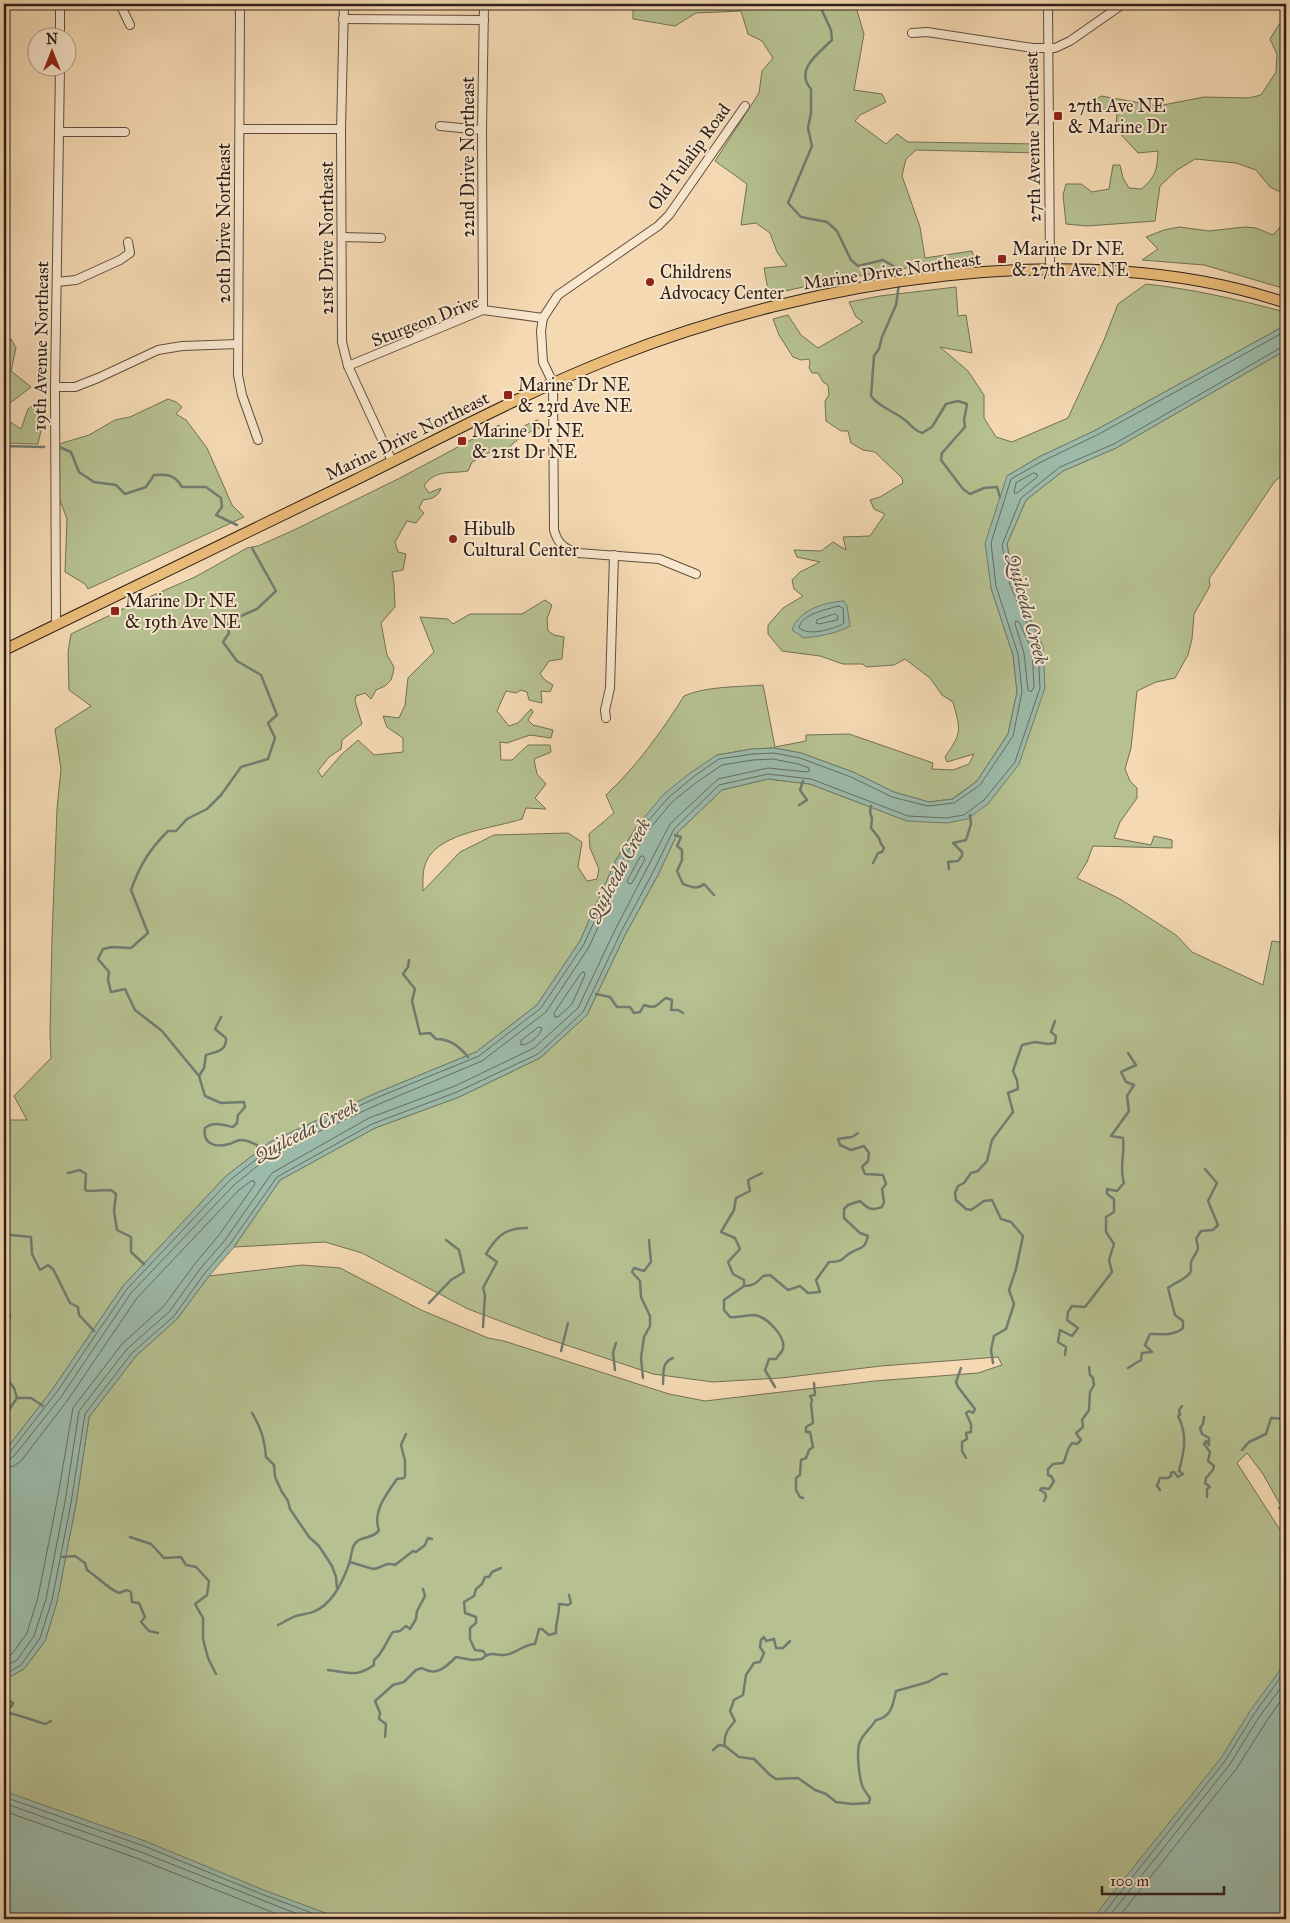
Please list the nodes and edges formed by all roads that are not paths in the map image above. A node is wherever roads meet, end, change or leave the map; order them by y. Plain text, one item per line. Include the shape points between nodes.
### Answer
1 (60, 4) edge
2 (120, 4) edge
3 (240, 4) edge
4 (344, 4) edge
5 (484, 4) edge
6 (1048, 4) edge
7 (1123, 4) edge
8 (344, 19) junction
9 (484, 20) junction
10 (130, 25) dead end
11 (60, 28) edge
12 (912, 33) dead end
13 (1047, 48) junction
14 (60, 78) edge
15 (744, 106) dead end
16 (440, 126) dead end
17 (240, 129) junction
18 (342, 129) junction
19 (482, 130) junction
20 (60, 132) junction
21 (125, 132) dead end
22 (342, 237) junction
23 (381, 238) dead end
24 (128, 242) dead end
25 (1050, 270) junction
26 (57, 282) junction
27 (1286, 303) edge
28 (483, 310) junction
29 (543, 318) junction
30 (238, 344) junction
31 (348, 366) junction
32 (553, 383) junction
33 (55, 387) junction
34 (258, 440) dead end
35 (392, 462) junction
36 (614, 555) junction
37 (696, 574) dead end
38 (56, 624) junction
39 (4, 650) edge
40 (606, 718) dead end
41 (1286, 779) edge
42 (1285, 965) dead end

1 - 11 street
2 - 10 street
3 - 17 street, 20th Drive Northeast
4 - 8 street, 21st Drive Northeast
5 - 9 street, 22nd Drive Northeast
6 - 13 street, 27th Avenue Northeast
7 - 13 street via 1070,41
8 - 9 street
8 - 18 street, 21st Drive Northeast
9 - 19 street, 22nd Drive Northeast
12 - 13 street via 927,32
13 - 25 street, 27th Avenue Northeast
14 - 20 street, 19th Avenue Northeast
15 - 29 street, Old Tulalip Road via 669,215 558,295
16 - 19 street
17 - 18 street
17 - 30 street, 20th Drive Northeast
18 - 22 street, 21st Drive Northeast
19 - 28 street, 22nd Drive Northeast
20 - 21 street
20 - 26 street, 19th Avenue Northeast
22 - 23 street
22 - 31 street, 21st Drive Northeast via 342,342
24 - 26 street via 130,253 120,260 76,280
25 - 27 main road, Marine Drive Northeast via 1093,270 1191,280
25 - 32 main road, Marine Drive Northeast via 942,276 773,307 676,334
26 - 33 street, 19th Avenue Northeast
28 - 29 street, Sturgeon Drive
28 - 31 street, Sturgeon Drive
29 - 32 street via 543,362
30 - 33 street via 158,350 75,387
30 - 34 street, 20th Drive Northeast via 242,395
31 - 35 street, 21st Drive Northeast
32 - 35 main road, Marine Drive Northeast
32 - 36 street via 556,538 562,546 578,553
33 - 38 street, 19th Avenue Northeast
35 - 38 main road, Marine Drive Northeast
36 - 37 street via 660,558
36 - 40 street via 610,688
38 - 39 main road, Marine Drive Northeast
41 - 42 street

